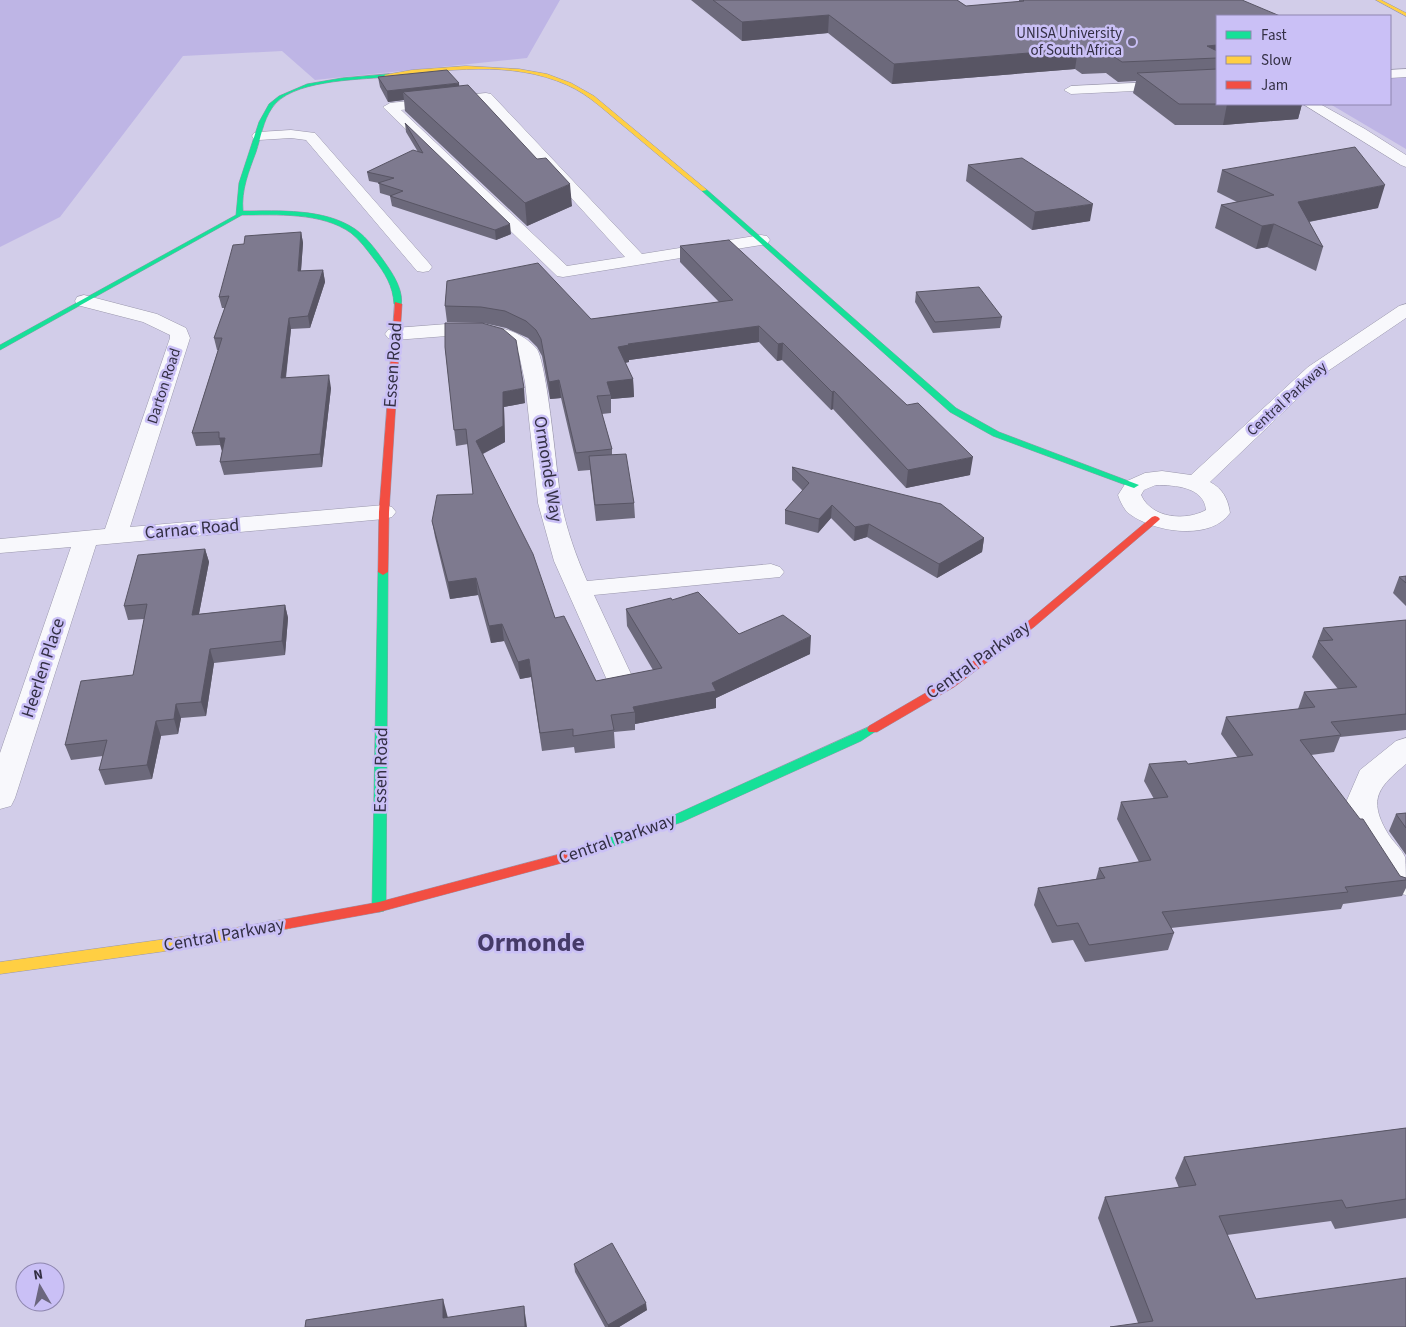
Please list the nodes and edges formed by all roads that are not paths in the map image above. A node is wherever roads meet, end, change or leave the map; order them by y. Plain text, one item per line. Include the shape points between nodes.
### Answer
1 (1378, 0) edge
2 (1406, 15) edge
3 (1391, 74) edge
4 (1406, 74) edge
5 (1216, 83) edge
6 (1071, 90) dead end
7 (1312, 105) edge
8 (260, 136) junction
9 (1406, 162) edge
10 (240, 213) junction
11 (747, 228) junction
12 (761, 240) junction
13 (625, 246) junction
14 (639, 261) junction
15 (423, 267) dead end
16 (84, 301) junction
17 (1406, 310) edge
18 (1386, 322) junction
19 (1406, 330) edge
20 (395, 334) junction
21 (0, 348) edge
22 (1195, 484) junction
23 (1134, 485) junction
24 (384, 512) junction
25 (1155, 519) junction
26 (115, 536) junction
27 (86, 539) junction
28 (0, 546) edge
29 (771, 572) dead end
30 (578, 589) junction
31 (617, 674) dead end
32 (1406, 748) edge
33 (0, 798) edge
34 (1406, 883) edge
35 (379, 907) junction
36 (0, 968) edge

1 - 2 street
3 - 4 street
5 - 6 street
7 - 9 street
8 - 10 street via 239,193
8 - 11 street via 271,104 290,92 318,85 446,69 511,70 550,77 580,88
8 - 15 street via 310,136
10 - 16 street
10 - 20 street, Essen Road via 332,222 342,224 360,236 394,280 398,306
11 - 12 street
11 - 13 street
12 - 14 street
12 - 23 street via 959,414 996,434
13 - 14 street
13 - 14 street via 486,97 390,108 563,272
16 - 21 street
16 - 26 street, Darton Road via 150,318 179,332 180,338
17 - 18 street, Central Parkway
18 - 19 street
18 - 22 street, Central Parkway via 1315,371
20 - 24 street, Essen Road
20 - 30 street, Ormonde Way via 485,330 512,338 529,352 550,503 566,561
22 - 23 street via 1153,478
22 - 25 street via 1215,497 1218,513 1200,523 1170,523
23 - 25 street via 1129,499 1143,513
24 - 26 street, Carnac Road
24 - 35 street, Essen Road
25 - 35 street, Central Parkway via 1030,625 958,678 857,738 668,822 569,857
26 - 27 street, Carnac Road
27 - 28 street, Carnac Road
27 - 33 street, Heerlen Place
29 - 30 street
30 - 31 street, Ormonde Way
32 - 34 street via 1371,777 1362,800 1363,816 1370,830
35 - 36 street, Central Parkway via 195,941

